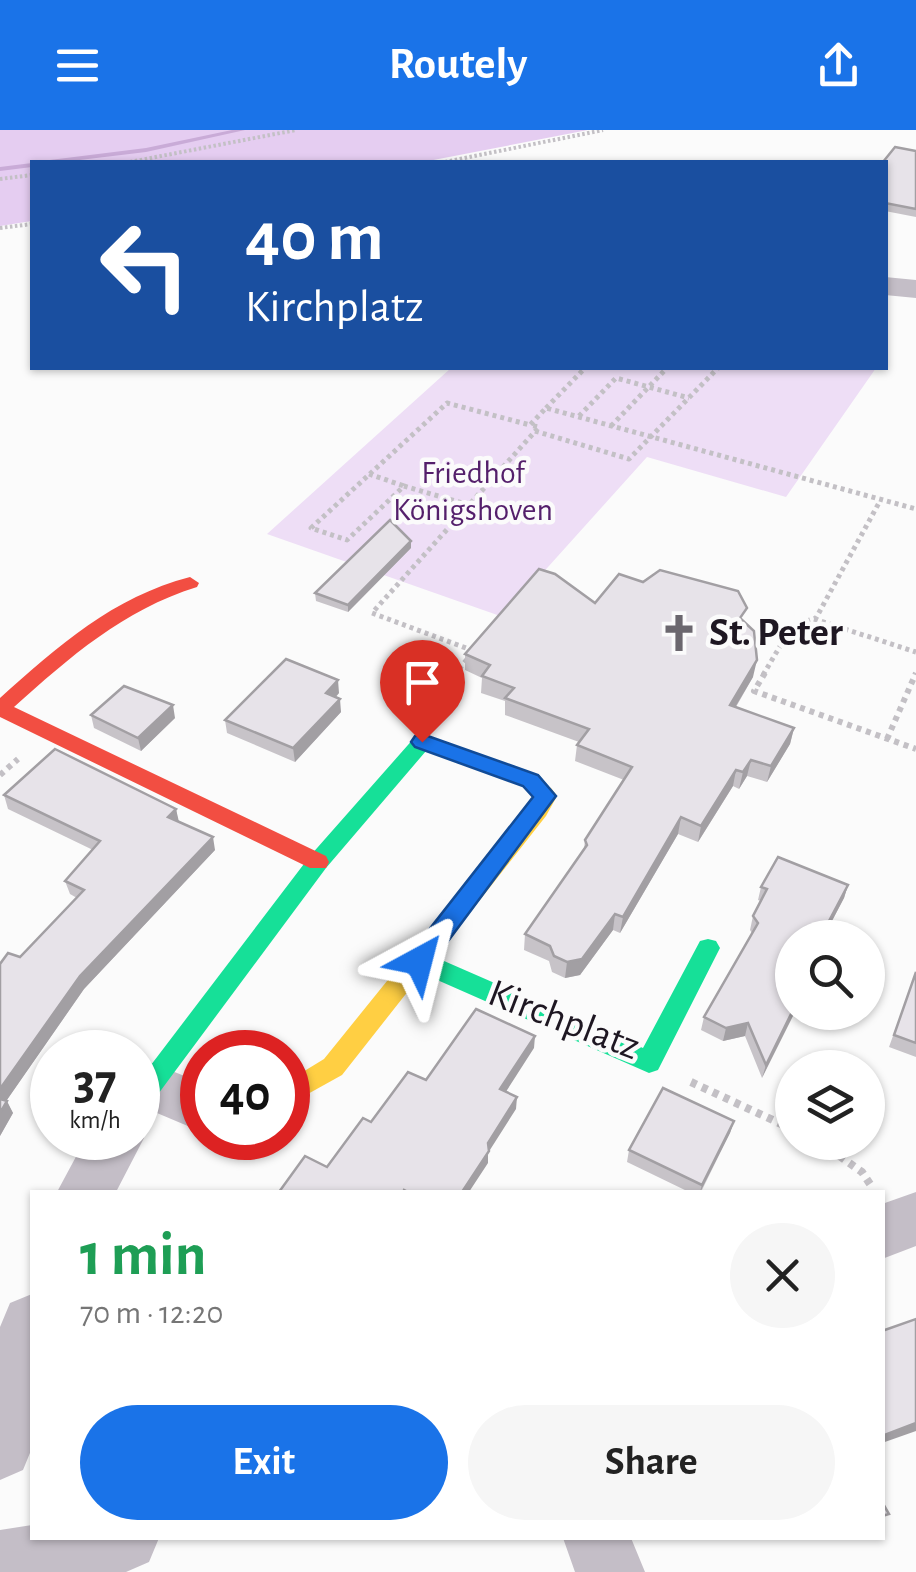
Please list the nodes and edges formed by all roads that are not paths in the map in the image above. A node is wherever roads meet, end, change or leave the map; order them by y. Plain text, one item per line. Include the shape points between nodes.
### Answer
1 (888, 286) edge
2 (916, 289) edge
3 (190, 583) dead end
4 (318, 862) junction
5 (708, 948) dead end
6 (419, 961) junction
7 (160, 1068) edge
8 (310, 1080) edge
9 (104, 1160) edge
10 (87, 1190) edge
11 (916, 1219) edge
12 (885, 1231) edge
13 (30, 1329) edge
14 (0, 1447) edge
15 (120, 1540) edge
16 (598, 1540) edge
17 (0, 1565) edge
18 (610, 1572) edge

1 - 2 street
3 - 4 street via 163,587 112,614 0,708
4 - 6 street via 422,742 531,780 546,796
4 - 7 street
5 - 6 street, Kirchplatz via 650,1062
6 - 8 street via 332,1067
9 - 10 street
11 - 12 street
13 - 14 street
15 - 17 street
16 - 18 street

